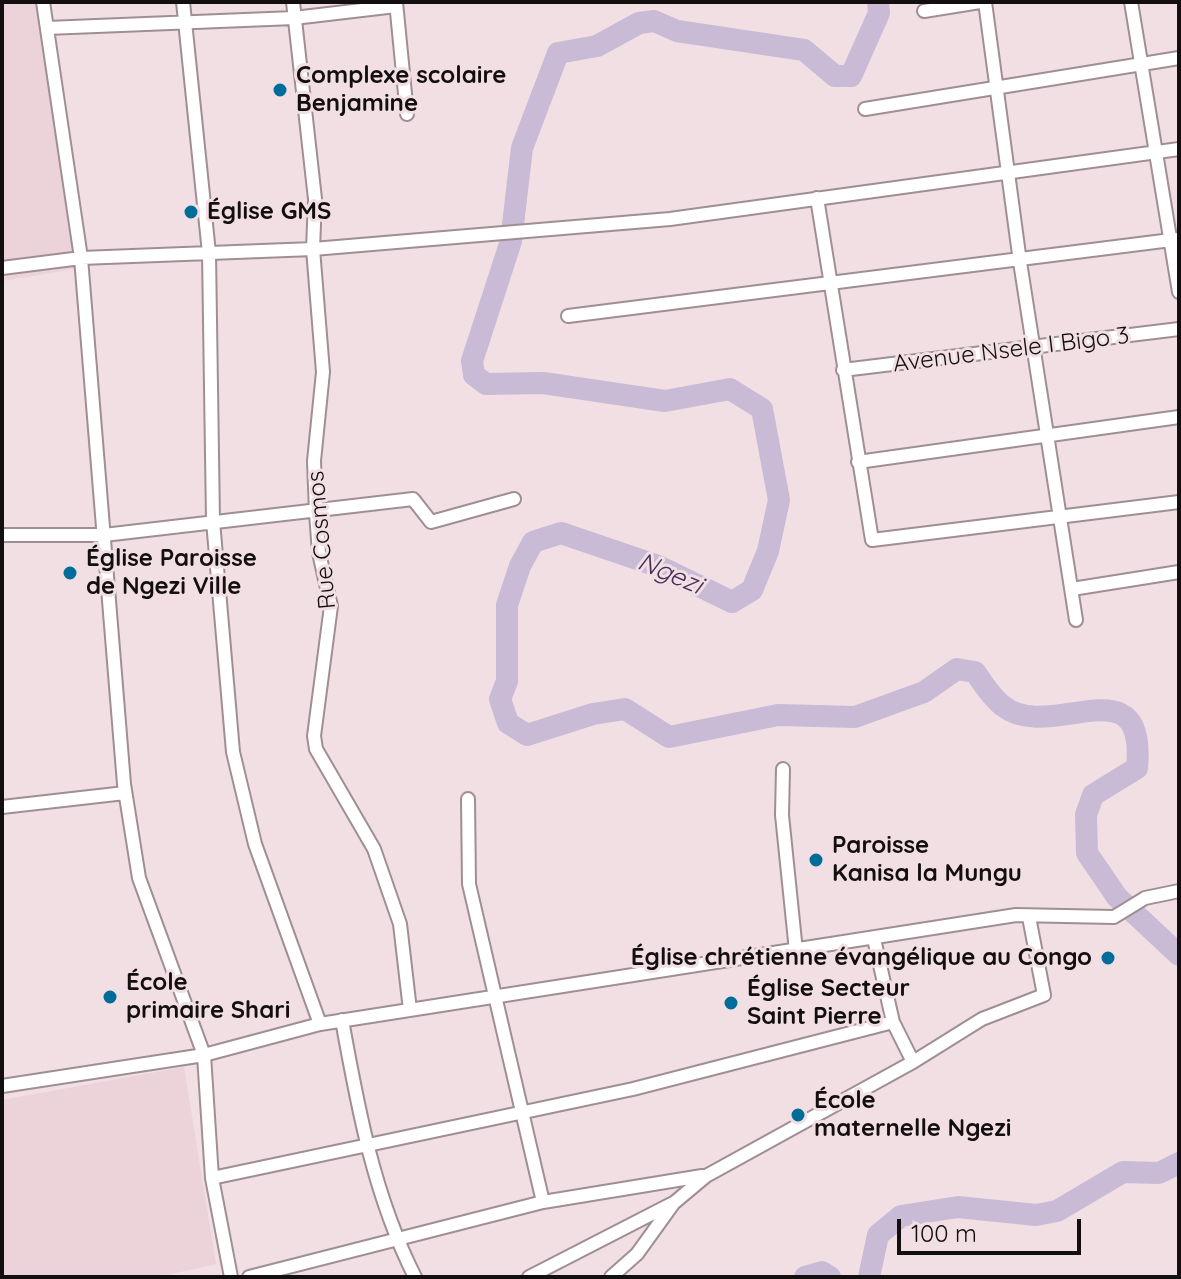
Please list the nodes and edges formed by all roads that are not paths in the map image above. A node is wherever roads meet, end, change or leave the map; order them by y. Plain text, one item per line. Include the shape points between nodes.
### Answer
1 (43, 2) edge
2 (183, 2) edge
3 (293, 2) edge
4 (982, 2) edge
5 (1131, 2) edge
6 (396, 4) edge
7 (924, 11) dead end
8 (294, 18) junction
9 (183, 25) junction
10 (47, 28) junction
11 (1179, 58) edge
12 (1141, 65) junction
13 (996, 89) junction
14 (865, 109) dead end
15 (407, 114) dead end
16 (1179, 149) edge
17 (1155, 154) junction
18 (1007, 174) junction
19 (817, 198) junction
20 (1175, 240) edge
21 (313, 249) junction
22 (209, 253) junction
23 (81, 258) junction
24 (1020, 262) junction
25 (2, 268) edge
26 (831, 284) junction
27 (1179, 292) edge
28 (568, 316) dead end
29 (1179, 329) edge
30 (1034, 347) junction
31 (843, 370) junction
32 (1179, 417) edge
33 (1049, 437) junction
34 (858, 462) junction
35 (514, 499) dead end
36 (1179, 502) edge
37 (316, 513) junction
38 (1062, 518) junction
39 (213, 521) junction
40 (2, 535) edge
41 (104, 535) junction
42 (1179, 572) edge
43 (1072, 589) junction
44 (1076, 620) dead end
45 (783, 769) dead end
46 (125, 793) junction
47 (468, 799) dead end
48 (2, 807) edge
49 (1179, 891) edge
50 (1029, 917) junction
51 (874, 939) junction
52 (796, 951) junction
53 (497, 997) junction
54 (410, 1010) junction
55 (342, 1020) junction
56 (893, 1022) junction
57 (320, 1024) junction
58 (204, 1055) junction
59 (913, 1062) junction
60 (2, 1086) edge
61 (522, 1111) junction
62 (365, 1144) junction
63 (706, 1176) junction
64 (212, 1178) junction
65 (543, 1202) junction
66 (675, 1202) junction
67 (395, 1238) junction
68 (230, 1277) edge
69 (249, 1277) edge
70 (415, 1277) edge
71 (529, 1277) edge
72 (611, 1277) edge

1 - 10 street
2 - 9 street
3 - 8 street, Rue Cosmos
4 - 7 street
4 - 13 street
5 - 12 street
6 - 8 street
6 - 15 street
8 - 9 street
8 - 21 street, Rue Cosmos via 315,199
9 - 10 street
9 - 22 street
10 - 23 street
11 - 12 street
12 - 13 street
12 - 17 street
13 - 14 street
13 - 18 street
16 - 17 street
17 - 18 street
17 - 20 street
18 - 19 street
18 - 24 street
19 - 21 street via 670,219
19 - 26 street
20 - 24 street
20 - 27 street
21 - 22 street
21 - 37 street, Rue Cosmos via 323,372 314,461
22 - 23 street
22 - 39 street
23 - 25 street
23 - 41 street
24 - 26 street
24 - 30 street
26 - 28 street
26 - 31 street
29 - 30 street, Avenue Nsele I Bigo 3
30 - 31 street, Avenue Nsele I Bigo 3
30 - 33 street
31 - 34 street
32 - 33 street
33 - 34 street
33 - 38 street
34 - 38 street via 872,540
35 - 37 street via 431,522 413,499
36 - 38 street
37 - 39 street
37 - 54 street, Rue Cosmos via 331,606 316,749 374,849 400,924
38 - 43 street
39 - 41 street
39 - 57 street via 233,752 255,844
40 - 41 street
41 - 46 street
42 - 43 street
43 - 44 street
45 - 52 street via 782,815
46 - 48 street
46 - 58 street via 139,878
47 - 53 street via 469,884
49 - 50 street via 1145,898 1123,914
50 - 51 street
50 - 59 street via 1044,995 982,1019
51 - 52 street
51 - 56 street
52 - 53 street
53 - 54 street
53 - 61 street
54 - 55 street
55 - 57 street
55 - 62 street
56 - 59 street
56 - 61 street via 633,1089
57 - 58 street
58 - 60 street
58 - 64 street
59 - 63 street
61 - 62 street
61 - 65 street
62 - 64 street
62 - 67 street
63 - 65 street
63 - 66 street
64 - 68 street
65 - 67 street
66 - 71 street
66 - 72 street via 637,1254
67 - 69 street
67 - 70 street

